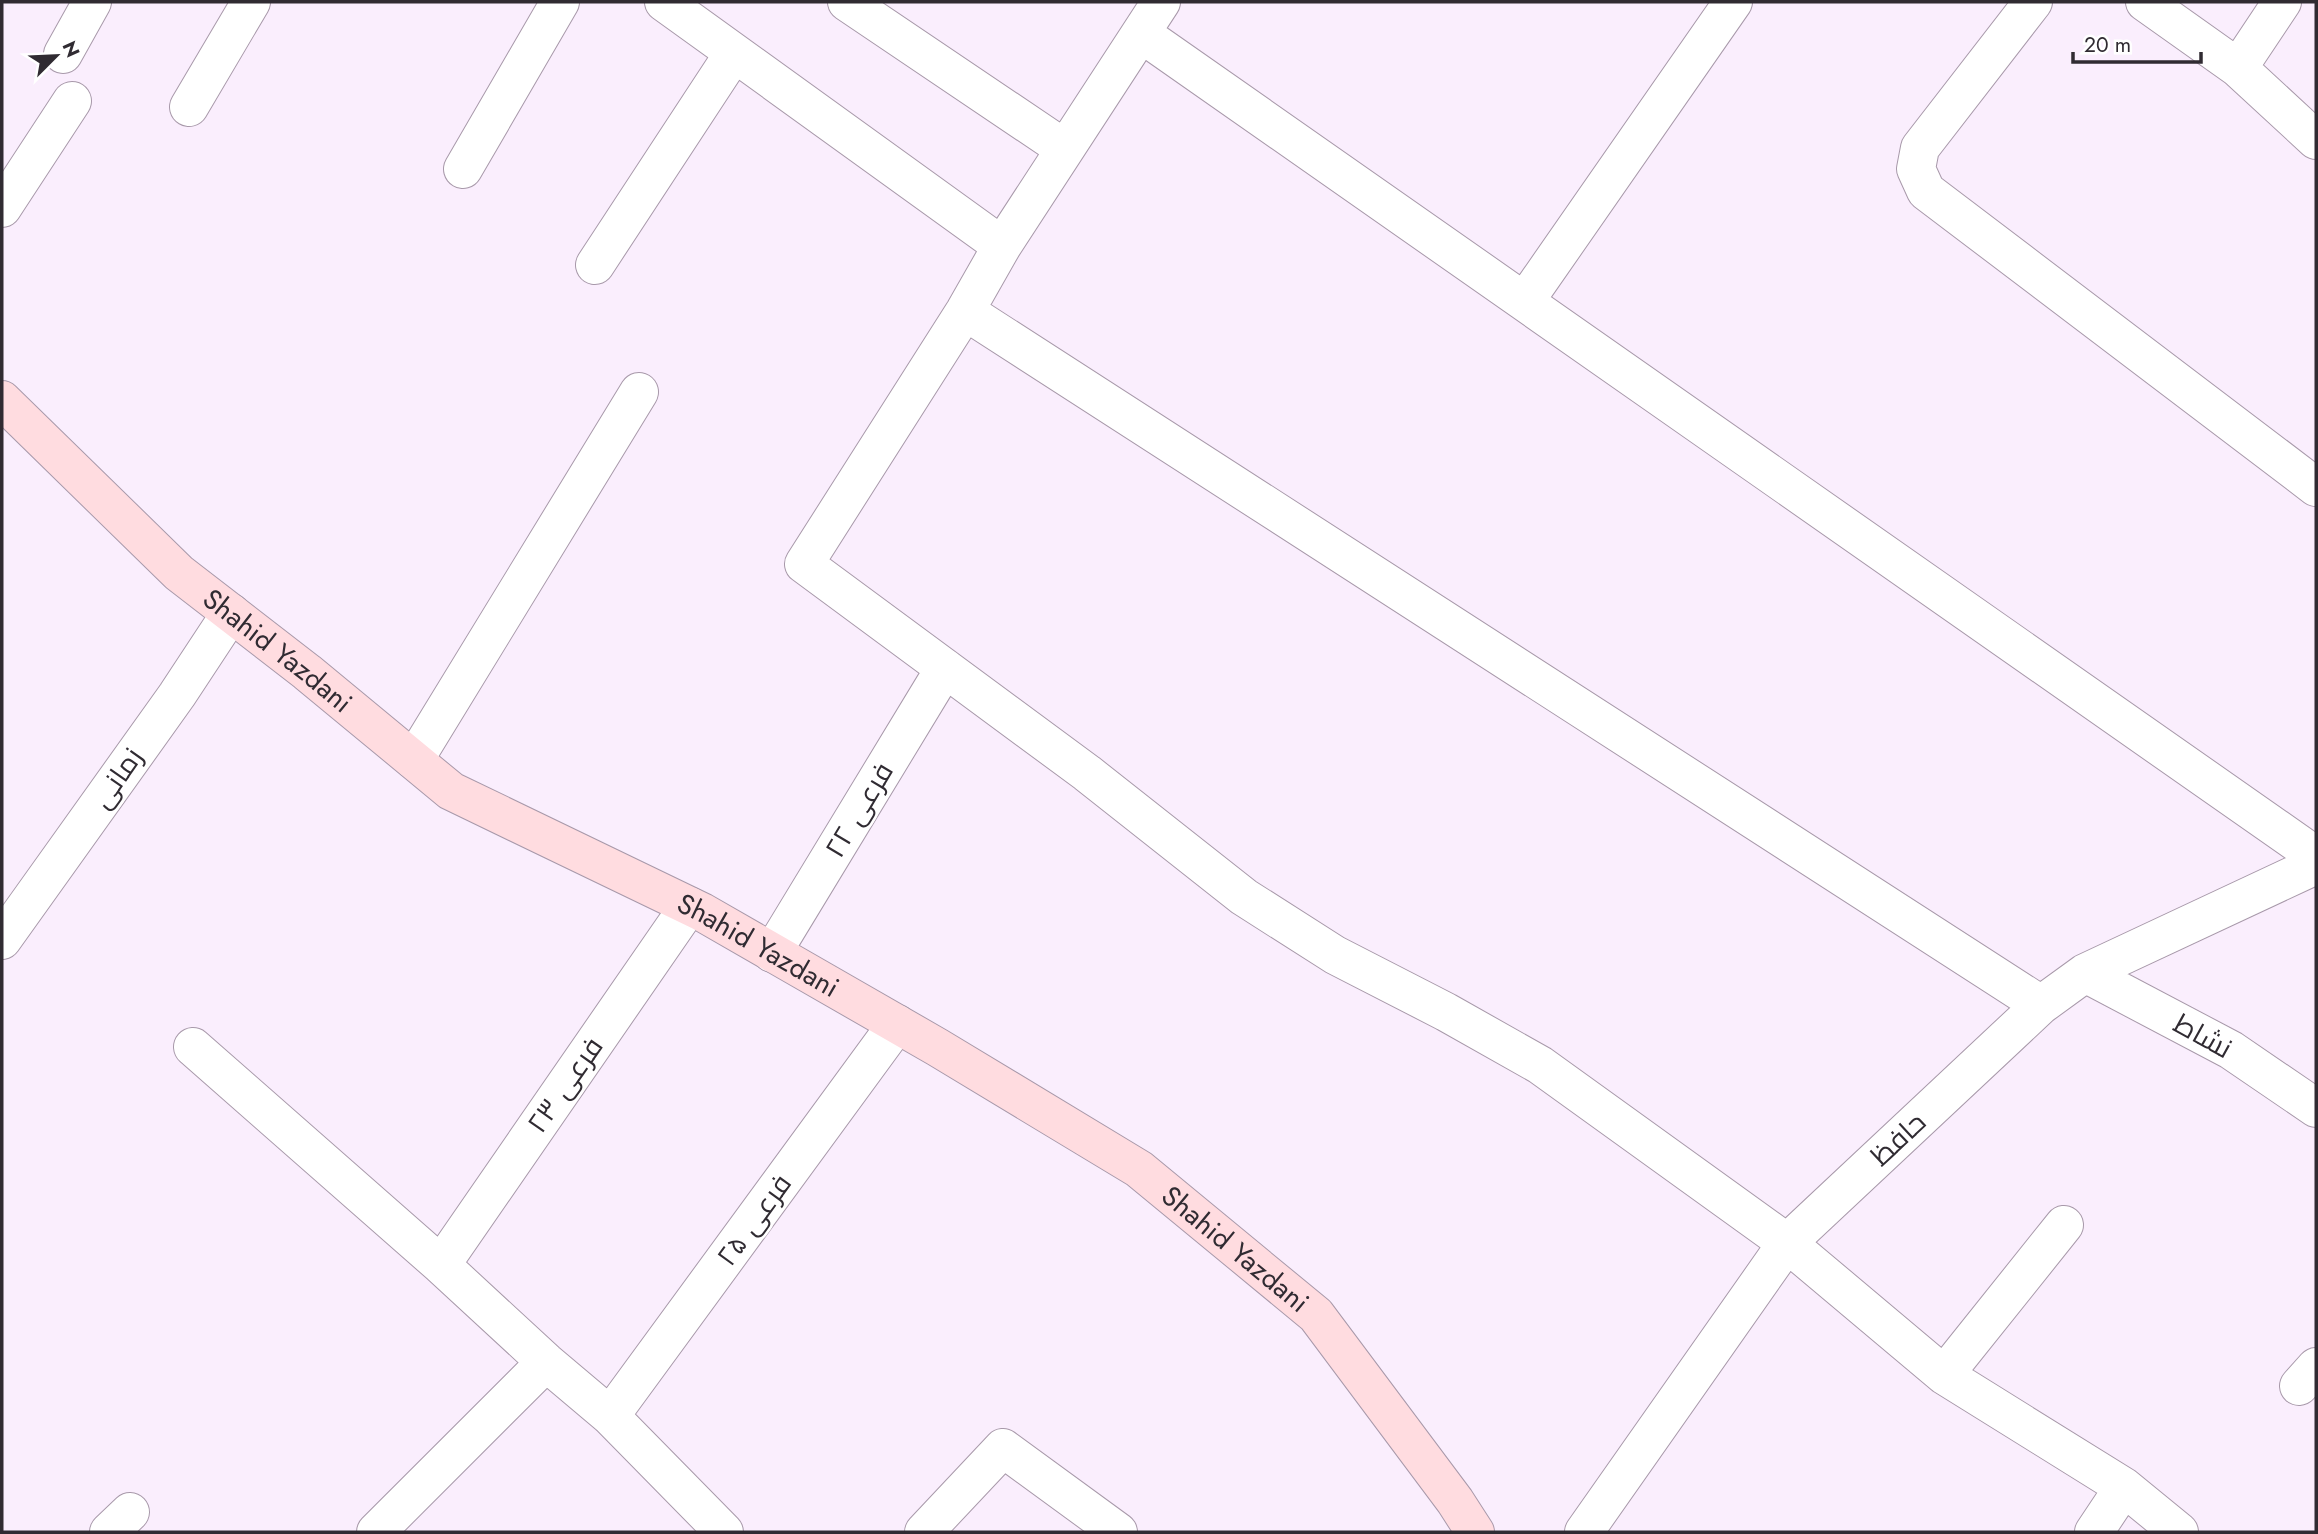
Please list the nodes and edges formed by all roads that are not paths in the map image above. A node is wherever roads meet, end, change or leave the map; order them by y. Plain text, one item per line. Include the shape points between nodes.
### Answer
1 (92, 2) edge
2 (251, 2) edge
3 (560, 2) edge
4 (664, 2) edge
5 (847, 2) edge
6 (1161, 2) edge
7 (1733, 2) edge
8 (2033, 2) edge
9 (2145, 2) edge
10 (2282, 2) edge
11 (1142, 34) junction
12 (734, 53) junction
13 (63, 54) dead end
14 (2238, 68) junction
15 (72, 102) dead end
16 (189, 107) dead end
17 (2316, 140) edge
18 (1065, 149) junction
19 (463, 169) dead end
20 (2, 208) edge
21 (1002, 246) junction
22 (595, 265) dead end
23 (1525, 301) junction
24 (965, 311) junction
25 (639, 392) dead end
26 (2, 400) edge
27 (2316, 487) edge
28 (231, 613) junction
29 (945, 668) junction
30 (414, 760) junction
31 (2316, 856) edge
32 (2316, 865) edge
33 (689, 906) junction
34 (2, 940) edge
35 (772, 953) junction
36 (2085, 973) junction
37 (2041, 1005) junction
38 (897, 1024) junction
39 (193, 1047) dead end
40 (2316, 1108) edge
41 (2064, 1224) dead end
42 (1787, 1243) junction
43 (441, 1265) junction
44 (546, 1362) junction
45 (1944, 1375) junction
46 (610, 1416) junction
47 (2124, 1487) junction
48 (376, 1532) edge
49 (724, 1532) edge
50 (924, 1532) edge
51 (1118, 1532) edge
52 (1475, 1532) edge
53 (1584, 1532) edge
54 (2094, 1532) edge
55 (2179, 1532) edge

1 - 13 street
2 - 16 street
3 - 19 street
4 - 12 street
5 - 18 street
6 - 11 street
7 - 23 street
8 - 27 street via 1920,148 1916,169 1926,191
9 - 14 street
10 - 14 street
11 - 18 street
11 - 23 street
12 - 21 street
12 - 22 street
14 - 17 street
15 - 20 street
18 - 21 street
21 - 24 street
23 - 31 street
24 - 29 street via 804,564
24 - 37 street
25 - 30 street
26 - 28 street, Shahid Yazdani via 179,573
28 - 30 street, Shahid Yazdani
28 - 34 street, زمانی
29 - 35 street, فرعی ۲۲
29 - 42 street via 1244,897 1335,955 1540,1065
30 - 33 street, Shahid Yazdani via 451,791
32 - 36 street, حافظ
33 - 35 street, Shahid Yazdani
33 - 43 street, فرعی ۲۳
35 - 38 street, Shahid Yazdani
36 - 37 street, حافظ
36 - 40 street, نشاط via 2231,1050
37 - 42 street, حافظ
38 - 46 street, فرعی ۲۵
38 - 52 street, Shahid Yazdani via 1139,1169 1317,1315
39 - 43 street
41 - 45 street
42 - 45 street
42 - 53 street, حافظ
43 - 44 street
44 - 46 street
44 - 48 street
45 - 47 street
46 - 49 street
47 - 54 street
47 - 55 street
50 - 51 street via 1003,1448

